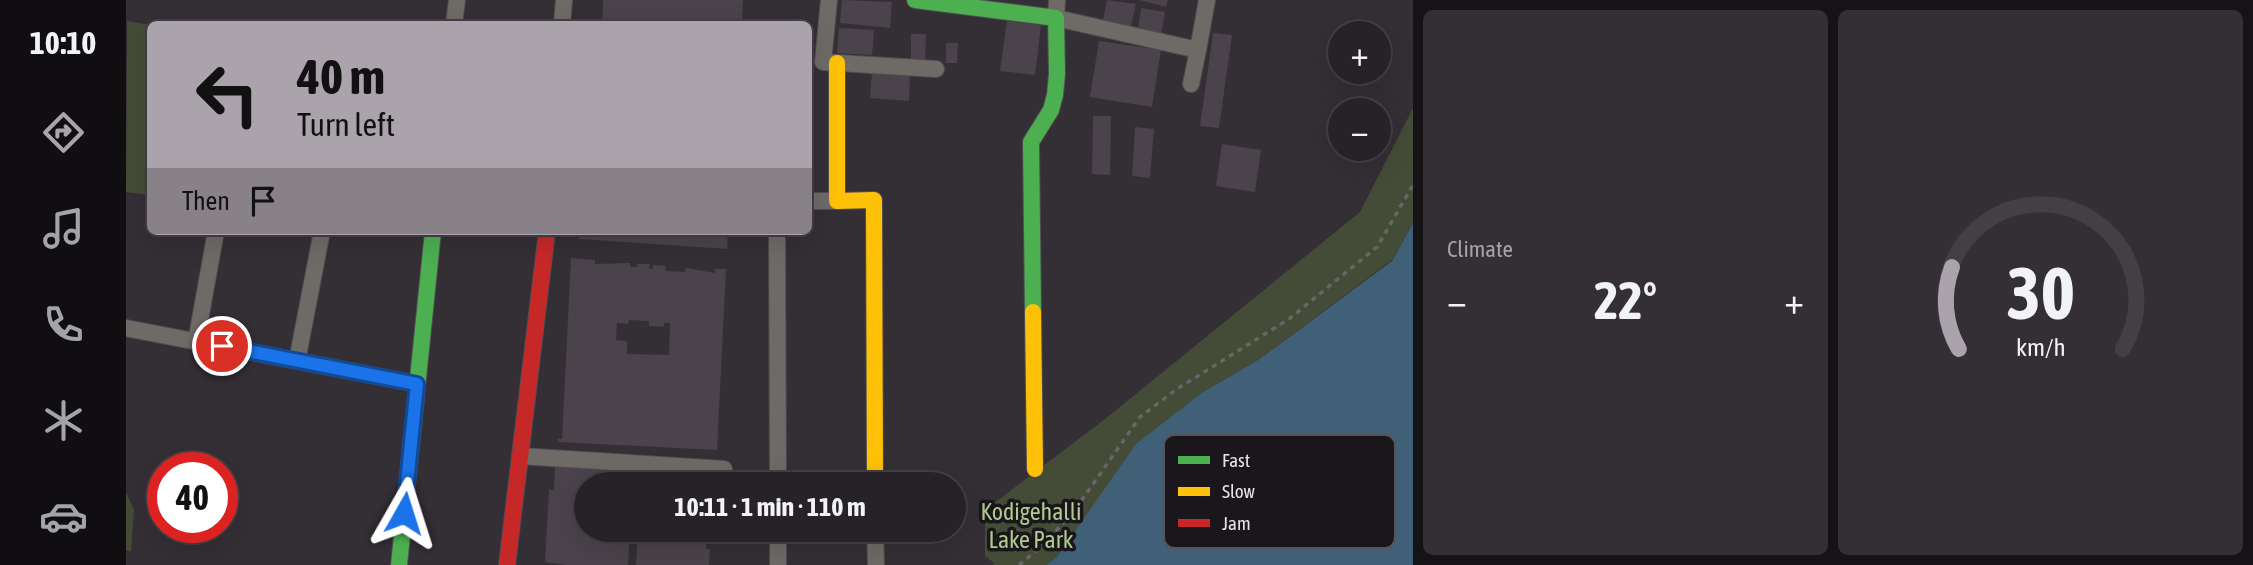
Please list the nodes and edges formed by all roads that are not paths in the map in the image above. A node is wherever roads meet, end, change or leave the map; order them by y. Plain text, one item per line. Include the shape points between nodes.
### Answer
1 (457, 0) edge
2 (564, 0) edge
3 (829, 0) edge
4 (915, 0) edge
5 (1057, 0) edge
6 (1208, 0) edge
7 (1056, 18) junction
8 (454, 21) edge
9 (562, 21) edge
10 (1198, 50) junction
11 (837, 63) junction
12 (936, 69) dead end
13 (1191, 84) dead end
14 (812, 201) edge
15 (837, 201) junction
16 (215, 235) edge
17 (321, 235) edge
18 (433, 235) edge
19 (547, 235) edge
20 (777, 235) edge
21 (126, 328) edge
22 (197, 342) junction
23 (297, 361) junction
24 (417, 384) junction
25 (520, 456) junction
26 (724, 469) dead end
27 (1035, 469) dead end
28 (778, 472) edge
29 (875, 472) edge
30 (778, 542) edge
31 (875, 542) edge
32 (399, 565) edge
33 (507, 565) edge
34 (779, 565) edge
35 (876, 565) edge

1 - 8 street
2 - 9 street
3 - 11 street via 823,62
4 - 7 street
5 - 7 street
6 - 10 street
7 - 10 street
7 - 27 street via 1056,93 1048,119 1031,142
10 - 13 street
11 - 12 street
11 - 15 street
14 - 15 street
15 - 29 street via 874,200
16 - 22 street
17 - 23 street
18 - 24 street
19 - 25 street
20 - 28 street
21 - 22 street
22 - 23 street
23 - 24 street
24 - 32 street
25 - 26 street
25 - 33 street
30 - 34 street
31 - 35 street

